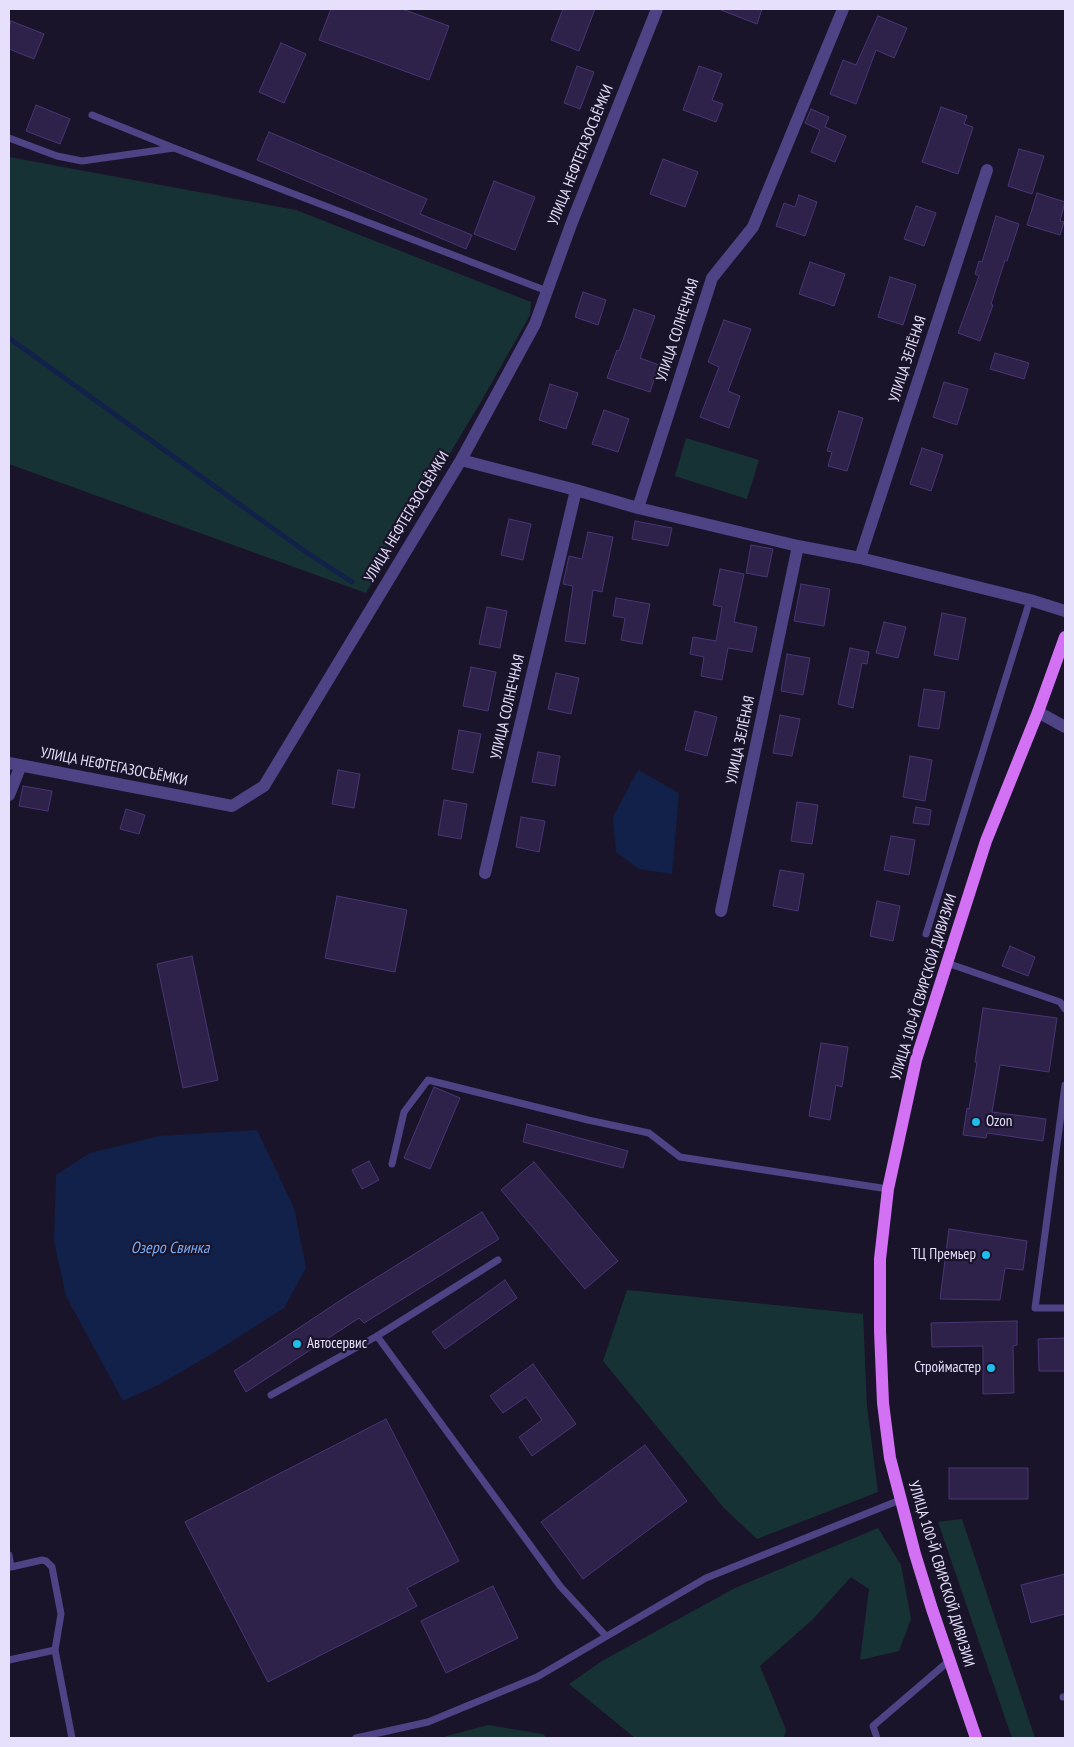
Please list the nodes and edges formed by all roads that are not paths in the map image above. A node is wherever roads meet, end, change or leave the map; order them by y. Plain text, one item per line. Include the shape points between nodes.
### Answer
1 (657, 9) edge
2 (842, 9) edge
3 (92, 115) dead end
4 (9, 138) edge
5 (174, 148) junction
6 (987, 170) dead end
7 (547, 290) junction
8 (461, 460) junction
9 (576, 490) junction
10 (638, 508) junction
11 (798, 546) junction
12 (860, 558) junction
13 (1030, 600) junction
14 (1065, 611) edge
15 (1065, 637) edge
16 (1038, 712) junction
17 (1065, 727) edge
18 (15, 764) edge
19 (9, 795) edge
20 (485, 873) dead end
21 (721, 911) dead end
22 (926, 934) dead end
23 (947, 963) junction
24 (1065, 1009) edge
25 (1065, 1085) edge
26 (392, 1164) dead end
27 (888, 1189) junction
28 (498, 1260) dead end
29 (1065, 1308) edge
30 (376, 1336) junction
31 (272, 1395) dead end
32 (900, 1500) junction
33 (9, 1556) edge
34 (606, 1636) junction
35 (55, 1650) junction
36 (9, 1660) edge
37 (950, 1660) junction
38 (72, 1738) edge
39 (356, 1738) edge
40 (877, 1738) edge
41 (976, 1738) edge

1 - 7 street, УЛИЦА НЕФТЕГАЗОСЪЁМКИ
2 - 10 street, УЛИЦА СОЛНЕЧНАЯ via 754,227 712,278
3 - 5 lane
4 - 5 lane via 57,156 82,161
5 - 7 lane
6 - 12 street, УЛИЦА ЗЕЛЁНАЯ
7 - 8 street, УЛИЦА НЕФТЕГАЗОСЪЁМКИ via 535,324
8 - 9 street
8 - 18 street, УЛИЦА НЕФТЕГАЗОСЪЁМКИ via 264,786 232,806
9 - 10 street
9 - 20 street, УЛИЦА СОЛНЕЧНАЯ
10 - 11 street
11 - 12 street
11 - 21 street, УЛИЦА ЗЕЛЁНАЯ
12 - 13 street
13 - 14 street
13 - 22 lane
15 - 16 main road, УЛИЦА 100-Й СВИРСКОЙ ДИВИЗИИ
16 - 17 street
16 - 23 main road, УЛИЦА 100-Й СВИРСКОЙ ДИВИЗИИ via 986,841
18 - 19 street
23 - 24 lane via 1060,1002
23 - 27 main road, УЛИЦА 100-Й СВИРСКОЙ ДИВИЗИИ via 916,1060
25 - 29 lane via 1035,1308
26 - 27 lane via 404,1112 428,1080 649,1133 680,1157
27 - 32 main road, УЛИЦА 100-Й СВИРСКОЙ ДИВИЗИИ via 880,1259 883,1402 890,1458
28 - 30 lane
30 - 31 lane
30 - 34 lane via 560,1586
32 - 34 lane via 706,1578
32 - 37 main road, УЛИЦА 100-Й СВИРСКОЙ ДИВИЗИИ
33 - 35 lane via 11,1566 42,1560 52,1567 61,1614
34 - 39 lane via 537,1676 428,1722
35 - 36 lane
35 - 38 lane
37 - 40 lane via 873,1726
37 - 41 main road, УЛИЦА 100-Й СВИРСКОЙ ДИВИЗИИ

